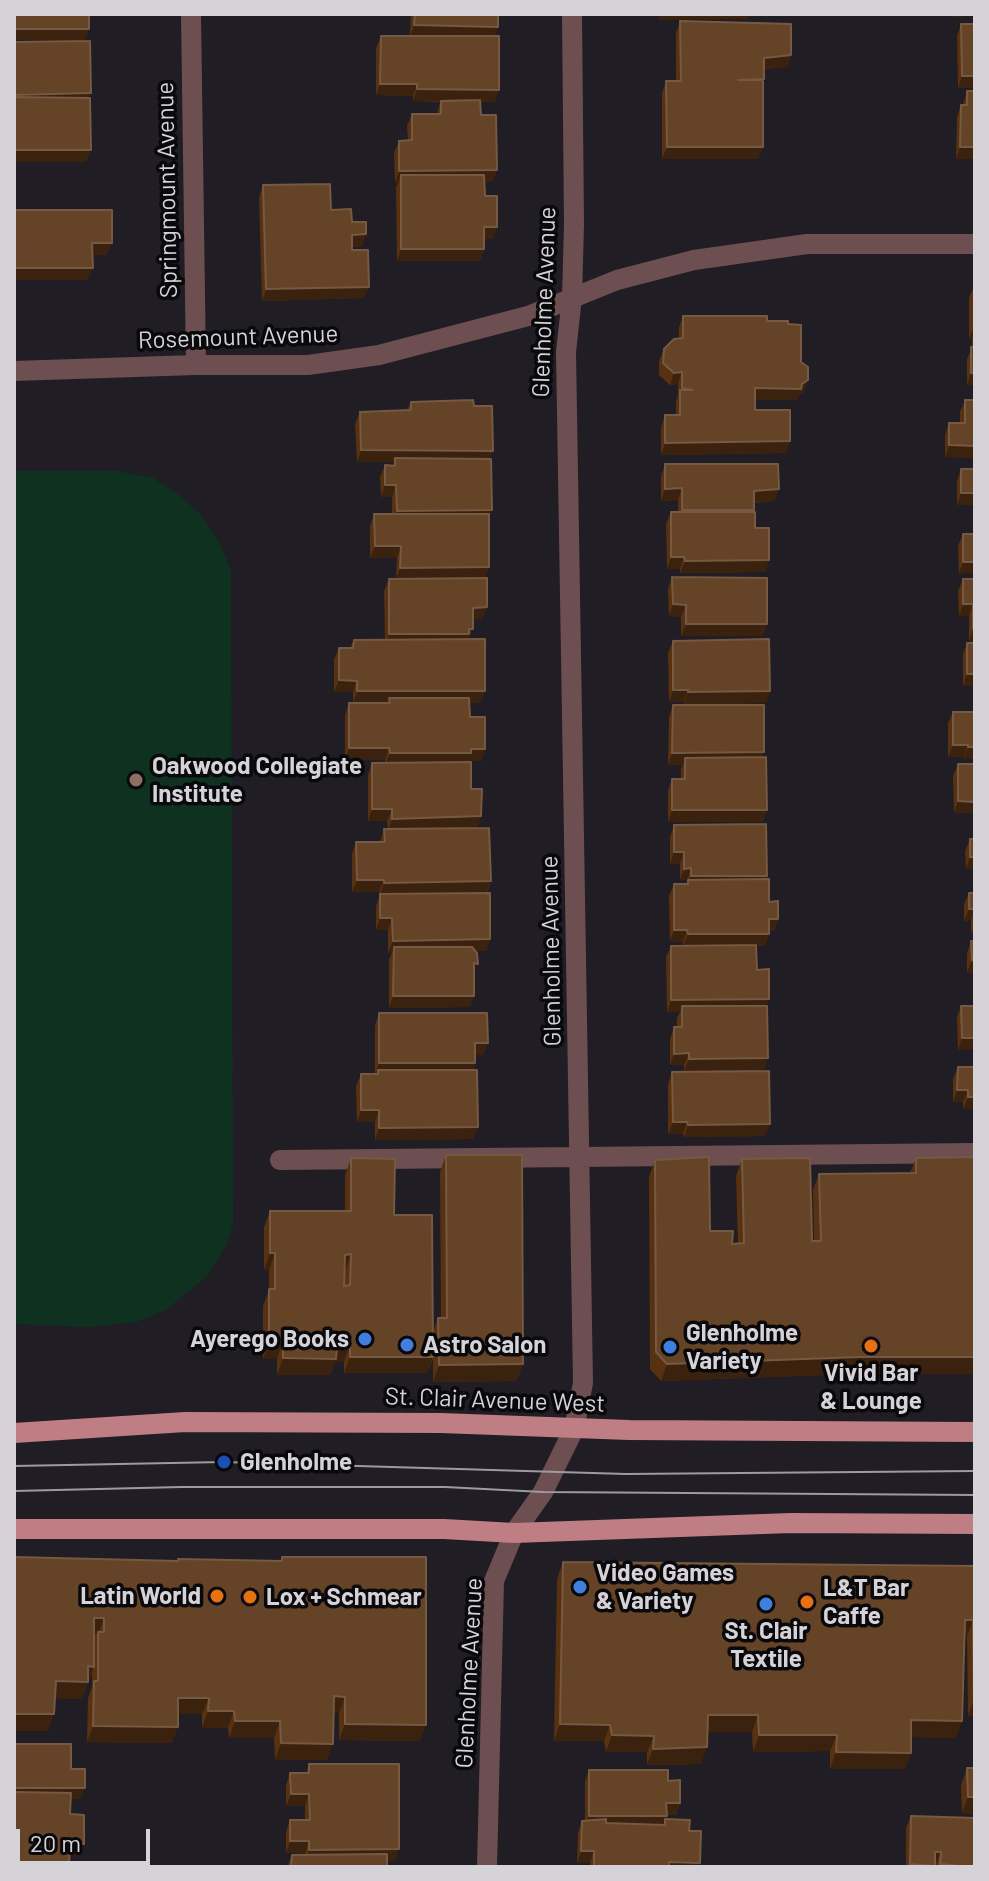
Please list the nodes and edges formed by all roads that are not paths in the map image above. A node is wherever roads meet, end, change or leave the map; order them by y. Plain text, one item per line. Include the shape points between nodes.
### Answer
1 (191, 14) edge
2 (572, 14) edge
3 (975, 244) edge
4 (572, 297) junction
5 (196, 365) junction
6 (14, 371) edge
7 (975, 1153) edge
8 (581, 1158) junction
9 (280, 1160) dead end
10 (574, 1429) junction
11 (975, 1432) edge
12 (14, 1433) edge
13 (975, 1524) edge
14 (14, 1529) edge
15 (514, 1533) junction
16 (487, 1867) edge

1 - 5 street, Springmount Avenue
2 - 4 street, Glenholme Avenue
3 - 4 street, Rosemount Avenue via 807,244 694,260
4 - 5 street, Rosemount Avenue via 528,316 379,355 308,365
4 - 8 street, Glenholme Avenue via 566,352
5 - 6 street, Rosemount Avenue
7 - 8 street
8 - 9 street
8 - 10 street, Glenholme Avenue via 583,1383
10 - 11 main road, St. Clair Avenue West
10 - 12 main road, St. Clair Avenue West via 185,1422
10 - 15 street, Glenholme Avenue via 549,1481
13 - 15 main road via 791,1523
14 - 15 main road
15 - 16 street, Glenholme Avenue via 494,1581

